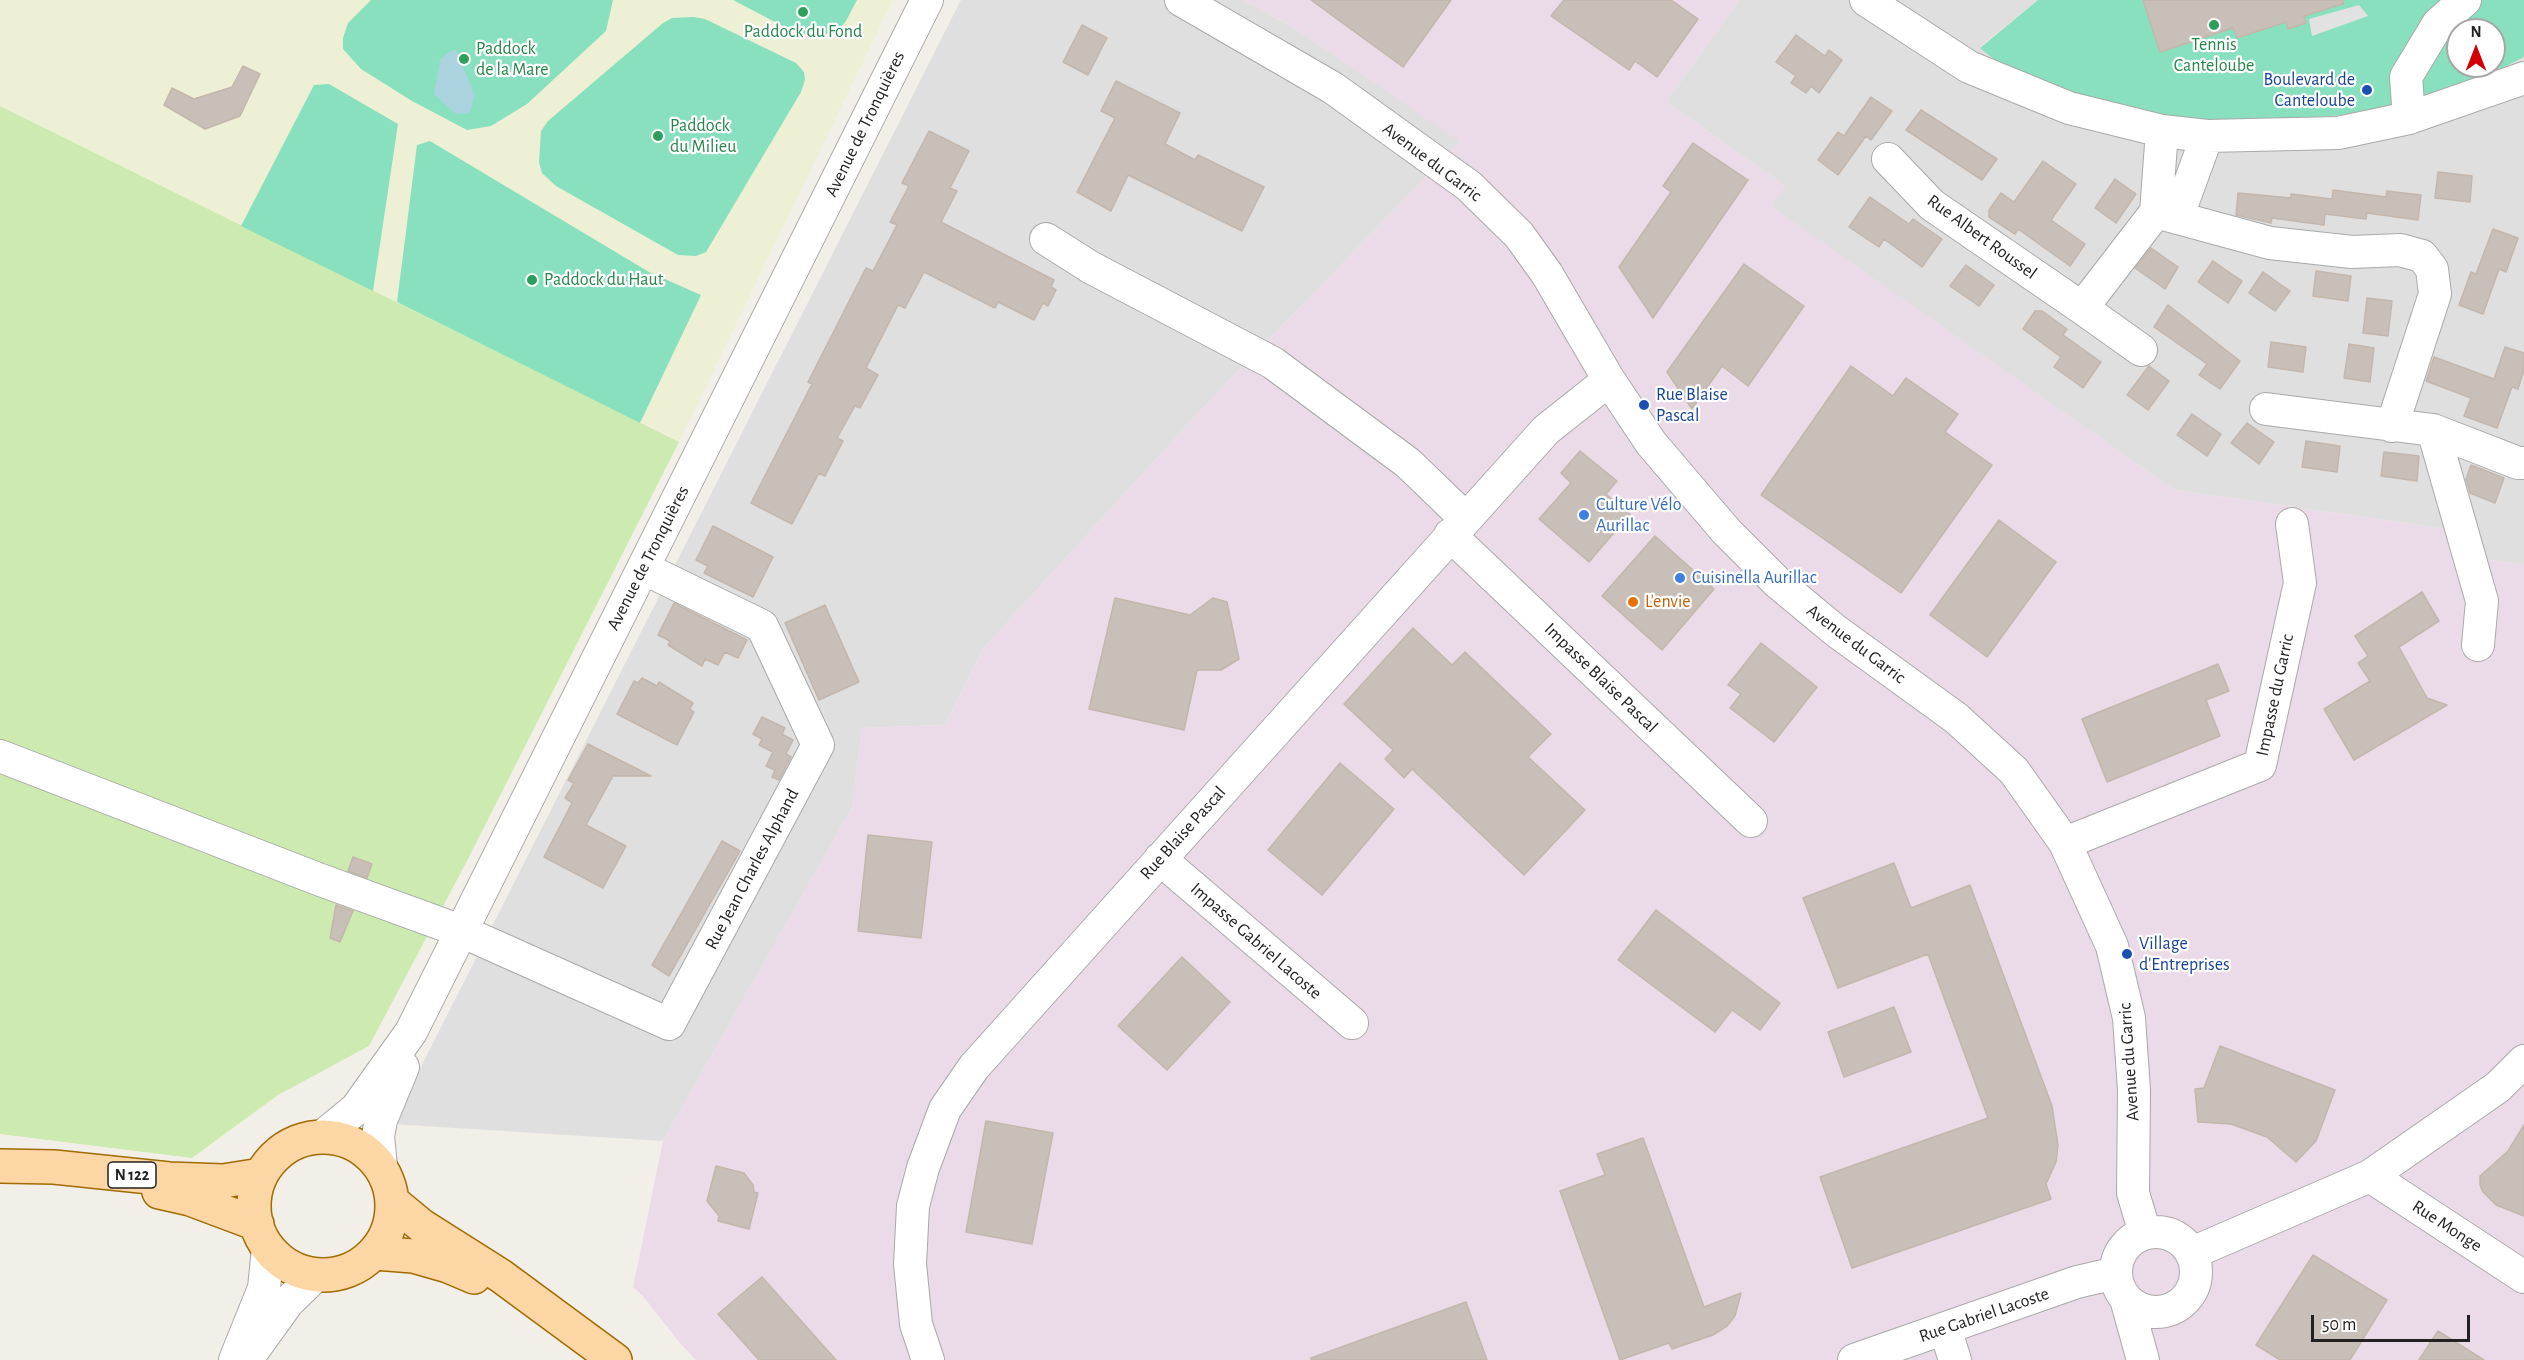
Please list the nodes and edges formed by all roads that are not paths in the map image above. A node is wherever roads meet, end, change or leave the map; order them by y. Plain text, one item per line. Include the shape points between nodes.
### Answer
1 (927, 0) edge
2 (1181, 0) edge
3 (1866, 0) edge
4 (2465, 0) edge
5 (2434, 12) edge
6 (2524, 78) edge
7 (2409, 118) junction
8 (2162, 132) junction
9 (2207, 136) junction
10 (1888, 159) dead end
11 (2167, 215) junction
12 (1046, 238) dead end
13 (2082, 308) junction
14 (2141, 350) dead end
15 (1609, 380) junction
16 (2266, 409) dead end
17 (2392, 426) junction
18 (2433, 430) junction
19 (2524, 463) edge
20 (2292, 524) dead end
21 (1458, 526) junction
22 (643, 568) junction
23 (2478, 645) dead end
24 (0, 756) edge
25 (1751, 821) dead end
26 (2065, 843) junction
27 (1160, 859) junction
28 (461, 931) junction
29 (1352, 1023) dead end
30 (411, 1032) junction
31 (2524, 1061) edge
32 (323, 1136) junction
33 (2, 1166) edge
34 (381, 1166) junction
35 (261, 1175) junction
36 (2370, 1176) junction
37 (393, 1202) junction
38 (2145, 1233) junction
39 (262, 1236) junction
40 (375, 1253) junction
41 (2192, 1253) junction
42 (316, 1275) junction
43 (2524, 1277) edge
44 (2121, 1286) junction
45 (529, 1298) junction
46 (2168, 1311) junction
47 (1944, 1329) junction
48 (235, 1360) edge
49 (246, 1360) edge
50 (615, 1360) edge
51 (928, 1360) edge
52 (1854, 1360) edge
53 (1955, 1360) edge
54 (2143, 1360) edge
55 (2150, 1360) edge

1 - 22 street, Avenue de Tronquières
2 - 15 street, Avenue du Garric via 1333,87 1468,186 1519,235 1547,274
3 - 8 street via 1969,67 2068,108
4 - 5 street
5 - 7 street via 2406,77
6 - 7 street
7 - 9 street via 2338,133
8 - 9 street
8 - 11 street
9 - 11 street
10 - 13 street, Rue Albert Roussel via 1932,205
11 - 13 street
11 - 17 street via 2270,243 2352,252 2400,250 2422,256 2432,269 2435,294
12 - 21 street, Impasse Blaise Pascal via 1090,267 1273,363 1408,463
13 - 14 street, Rue Albert Roussel
15 - 21 street, Rue Blaise Pascal via 1546,430
15 - 26 street, Avenue du Garric via 1652,443 1726,531 1778,583 1836,631 1956,718 2014,771
16 - 17 street
17 - 18 street
18 - 19 street
18 - 23 street via 2482,601
20 - 26 street, Impasse du Garric via 2300,583 2260,765
21 - 25 street, Impasse Blaise Pascal
21 - 27 street, Rue Blaise Pascal
22 - 28 street, Avenue de Tronquières
22 - 28 street, Rue Jean Charles Alphand via 762,626 818,745 669,1024
24 - 28 street
26 - 38 street, Avenue du Garric via 2112,946 2129,1018 2134,1090 2133,1193
27 - 29 street, Impasse Gabriel Lacoste
27 - 51 street, Rue Blaise Pascal via 974,1067 945,1109 913,1206 910,1264 916,1324
28 - 30 street, Avenue de Tronquières
30 - 32 street, Avenue de Tronquières via 356,1109
30 - 34 street via 409,1054 381,1120
31 - 36 street via 2498,1087
32 - 34 main road via 352,1142
32 - 35 main road via 293,1143 274,1156
33 - 35 main road, N 122 via 223,1181
33 - 39 main road via 52,1179 180,1197
34 - 37 main road
35 - 39 main road via 254,1213
36 - 41 street
36 - 43 street, Rue Monge
37 - 40 main road via 392,1220
37 - 45 main road
38 - 41 street via 2172,1235
38 - 44 street via 2130,1242 2119,1256
39 - 42 main road via 290,1266
39 - 48 street via 264,1288
40 - 42 main road via 342,1273
40 - 45 main road via 413,1256 448,1266
41 - 46 street via 2196,1270 2193,1287 2183,1302
42 - 49 street via 288,1302
44 - 46 street via 2137,1307 2150,1312
44 - 47 street, Rue Gabriel Lacoste via 2077,1282
44 - 54 street
45 - 50 main road
46 - 55 street
47 - 52 street, Rue Gabriel Lacoste
47 - 53 street

